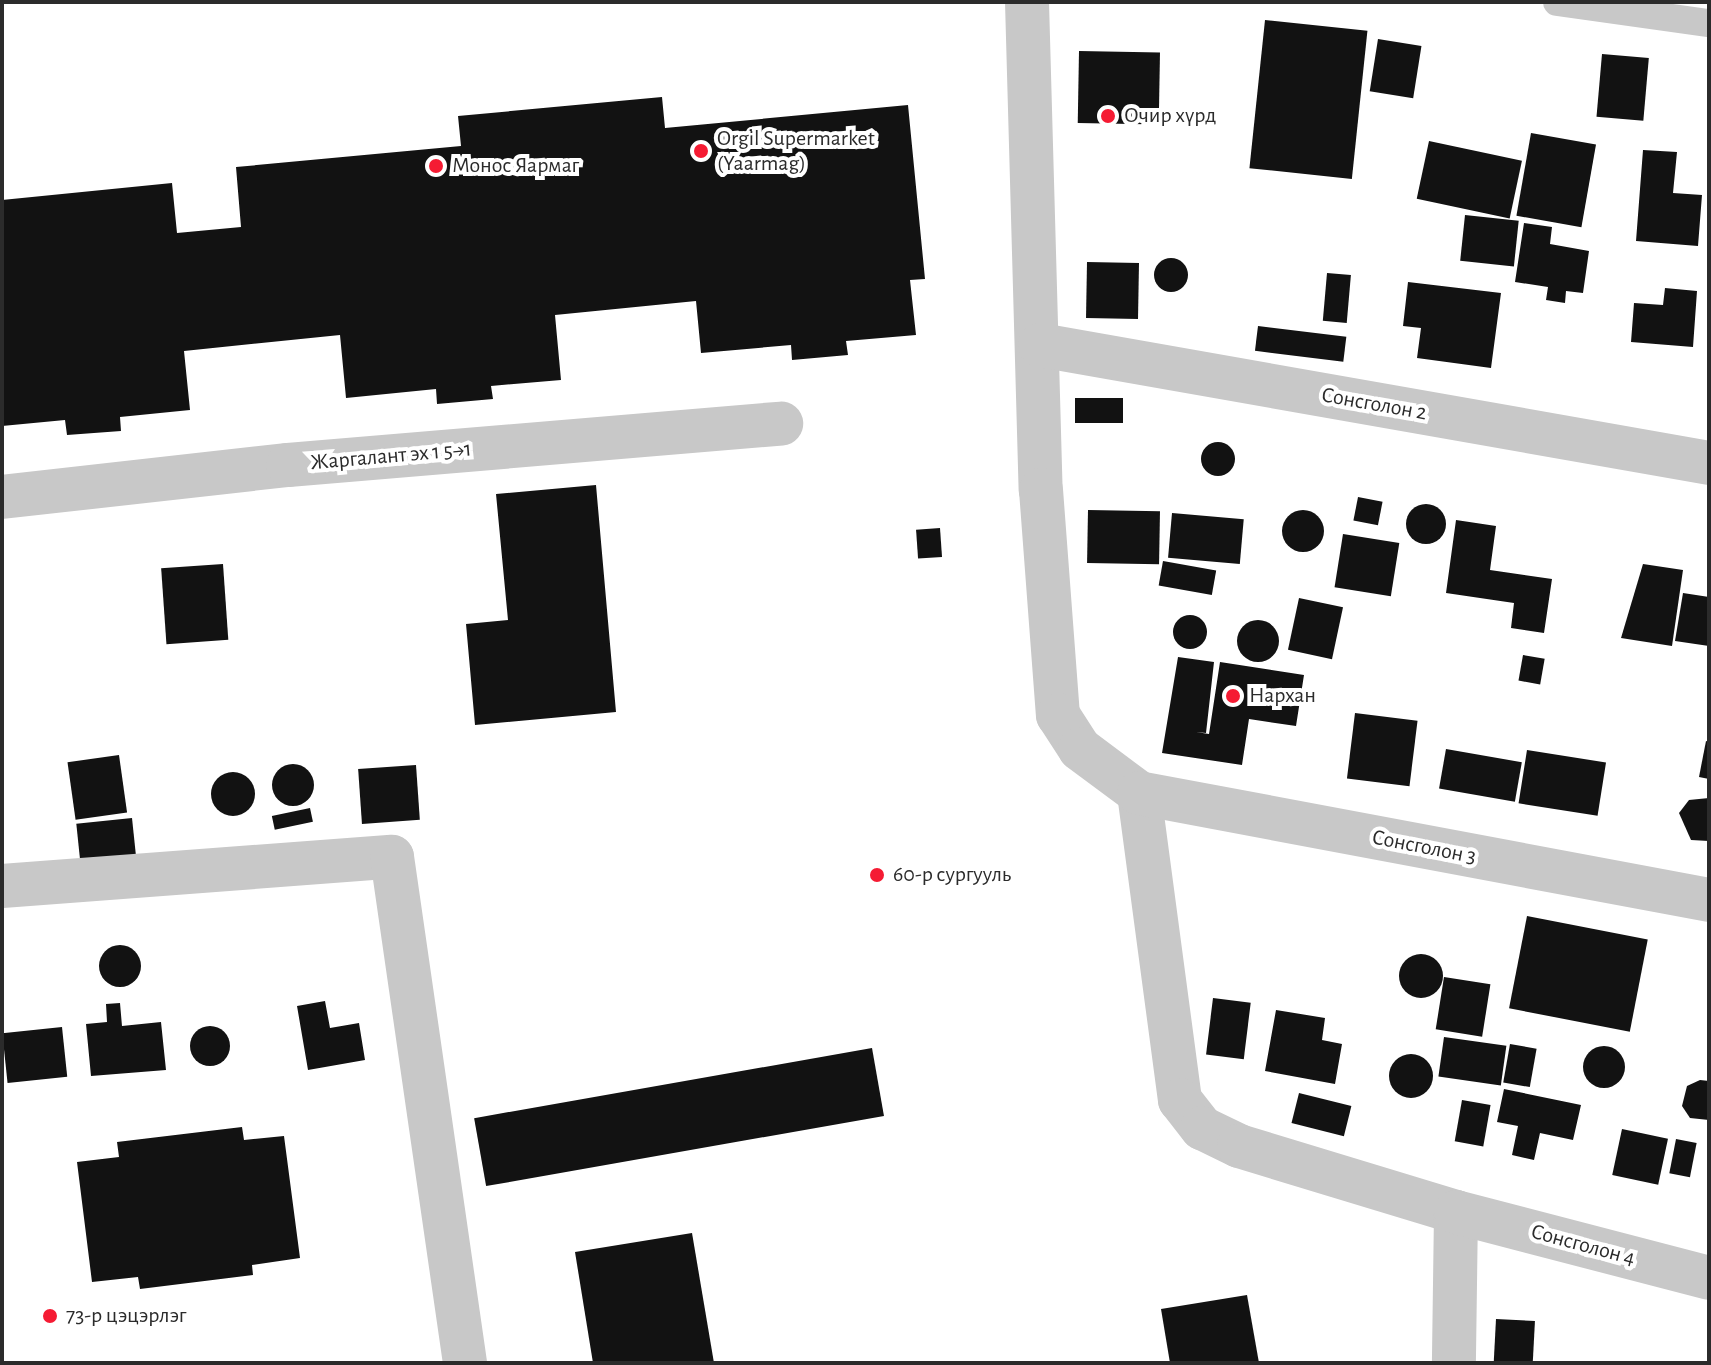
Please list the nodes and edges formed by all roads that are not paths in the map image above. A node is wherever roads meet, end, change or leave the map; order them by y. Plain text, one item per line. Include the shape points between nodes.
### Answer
1 (1027, 2) edge
2 (1557, 2) edge
3 (1709, 23) edge
4 (1040, 345) junction
5 (781, 424) dead end
6 (1709, 463) edge
7 (2, 497) edge
8 (1139, 793) junction
9 (2, 886) edge
10 (1709, 900) edge
11 (1456, 1212) junction
12 (1709, 1278) edge
13 (465, 1363) edge
14 (1454, 1363) edge

1 - 4 street
2 - 3 lane
4 - 6 street, Сонсголон 2
4 - 8 street via 1054,703 1080,749
5 - 7 street, Жаргалант эх 1 5→1 via 288,465
8 - 10 street, Сонсголон 3
8 - 11 street, Сонсголон 4 via 1180,1100 1202,1128 1239,1146
9 - 13 street via 392,857
11 - 12 street, Сонсголон 4
11 - 14 street

